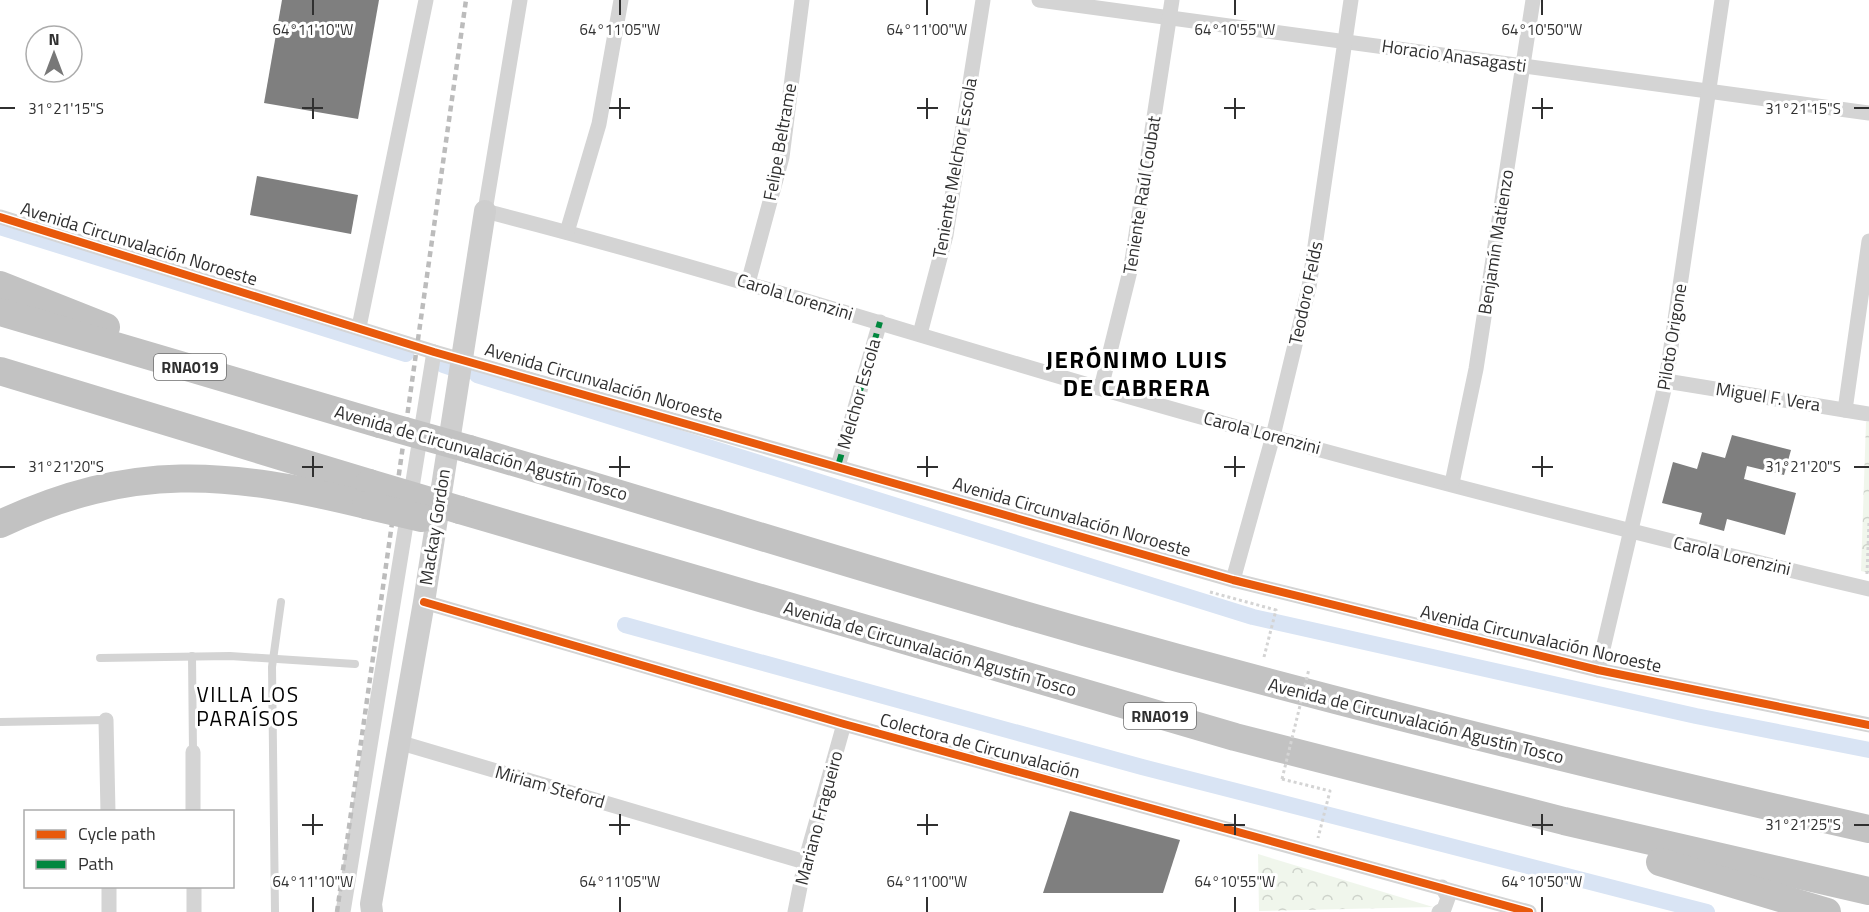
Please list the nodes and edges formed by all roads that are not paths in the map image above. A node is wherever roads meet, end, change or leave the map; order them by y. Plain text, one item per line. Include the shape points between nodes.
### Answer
1 (426, 0) edge
2 (520, 0) edge
3 (621, 0) edge
4 (802, 0) edge
5 (983, 0) edge
6 (1039, 0) edge
7 (1172, 0) edge
8 (1351, 0) edge
9 (1533, 0) edge
10 (1722, 0) edge
11 (1170, 18) junction
12 (1345, 41) junction
13 (1524, 66) junction
14 (1710, 91) junction
15 (1869, 113) edge
16 (485, 211) junction
17 (0, 217) edge
18 (567, 232) junction
19 (1869, 241) edge
20 (748, 283) junction
21 (0, 285) edge
22 (0, 312) edge
23 (880, 322) junction
24 (359, 327) junction
25 (920, 334) junction
26 (434, 352) junction
27 (461, 358) junction
28 (165, 360) junction
29 (0, 371) edge
30 (1666, 381) junction
31 (1101, 388) junction
32 (1845, 410) junction
33 (1869, 414) edge
34 (1273, 436) junction
35 (838, 466) junction
36 (1452, 483) junction
37 (367, 494) junction
38 (0, 524) edge
39 (1630, 532) junction
40 (1233, 580) junction
41 (1868, 588) edge
42 (281, 602) dead end
43 (424, 602) junction
44 (192, 656) junction
45 (273, 657) junction
46 (100, 658) dead end
47 (355, 664) dead end
48 (1598, 670) junction
49 (106, 720) joint
50 (0, 722) edge
51 (844, 724) junction
52 (1869, 725) edge
53 (1487, 741) junction
54 (399, 742) junction
55 (193, 752) joint
56 (108, 810) edge
57 (194, 810) edge
58 (1869, 812) edge
59 (1564, 822) junction
60 (1869, 828) edge
61 (805, 862) junction
62 (1442, 887) junction
63 (109, 888) edge
64 (194, 888) edge
65 (1869, 891) edge
66 (109, 912) edge
67 (194, 912) edge
68 (275, 912) edge
69 (343, 912) edge
70 (372, 912) edge
71 (795, 912) edge
72 (1439, 912) edge
73 (1529, 912) edge
74 (1827, 912) edge

1 - 24 street
2 - 16 street, Mackay Gordon
3 - 18 street via 599,124
4 - 20 street, Felipe Beltrame via 782,157
5 - 25 street, Teniente Melchor Escola via 946,235
6 - 11 street, Horacio Anasagasti
7 - 11 street, Teniente Raúl Coubat
8 - 12 street, Teodoro Felds
9 - 13 street, Benjamín Matienzo
10 - 14 street, Piloto Origone
11 - 12 street, Horacio Anasagasti
11 - 31 street, Teniente Raúl Coubat via 1131,267
12 - 13 street, Horacio Anasagasti
12 - 34 street, Teodoro Felds via 1315,257
13 - 14 street, Horacio Anasagasti
13 - 36 street, Benjamín Matienzo via 1476,369
14 - 15 street, Horacio Anasagasti
14 - 30 street, Piloto Origone
16 - 18 street, Carola Lorenzini
16 - 27 main road, Mackay Gordon
17 - 24 street, Avenida Circunvalación Noroeste
18 - 20 street, Carola Lorenzini
19 - 32 street
20 - 23 street, Carola Lorenzini
21 - 28 highway via 93,319
22 - 28 highway, Avenida de Circunvalación Agustín Tosco / RNA019
23 - 25 street, Carola Lorenzini
23 - 35 street, Melchor Escola
24 - 26 street, Avenida Circunvalación Noroeste
25 - 31 street, Carola Lorenzini
26 - 27 street, Avenida Circunvalación Noroeste
26 - 69 street
27 - 35 street, Avenida Circunvalación Noroeste
27 - 43 main road, Mackay Gordon
28 - 53 highway, Avenida de Circunvalación Agustín Tosco / RNA019, bridge via 1080,631
29 - 37 highway, Avenida de Circunvalación Agustín Tosco / RNA019
30 - 32 street, Miguel F. Vera
30 - 39 street, Piloto Origone
31 - 34 street, Carola Lorenzini
32 - 33 street, Miguel F. Vera
34 - 36 street, Carola Lorenzini
34 - 40 street, Teodoro Felds
35 - 40 street, Avenida Circunvalación Noroeste
36 - 39 street, Carola Lorenzini
37 - 38 highway via 176,477 95,489
37 - 59 highway, Avenida de Circunvalación Agustín Tosco / RNA019, bridge via 725,589 1235,737
39 - 41 street, Carola Lorenzini
39 - 48 street, Piloto Origone
40 - 48 street, Avenida Circunvalación Noroeste
42 - 45 lane
43 - 51 street, Colectora de Circunvalación
43 - 54 main road, Mackay Gordon
44 - 45 lane
44 - 46 lane
44 - 55 lane
45 - 47 lane
45 - 68 lane
48 - 52 street, Avenida Circunvalación Noroeste
49 - 50 lane
49 - 56 street
51 - 61 street, Mariano Fragueiro
51 - 62 street, Colectora de Circunvalación
53 - 58 highway via 1591,749
53 - 60 highway, Avenida de Circunvalación Agustín Tosco / RNA019
54 - 61 street, Miriam Steford
54 - 70 main road, Mackay Gordon
55 - 57 street
59 - 65 highway, Avenida de Circunvalación Agustín Tosco / RNA019
59 - 74 highway via 1648,858
61 - 71 street, Mariano Fragueiro
62 - 72 street via 1448,898
62 - 73 street, Colectora de Circunvalación
63 - 66 street
64 - 67 street

